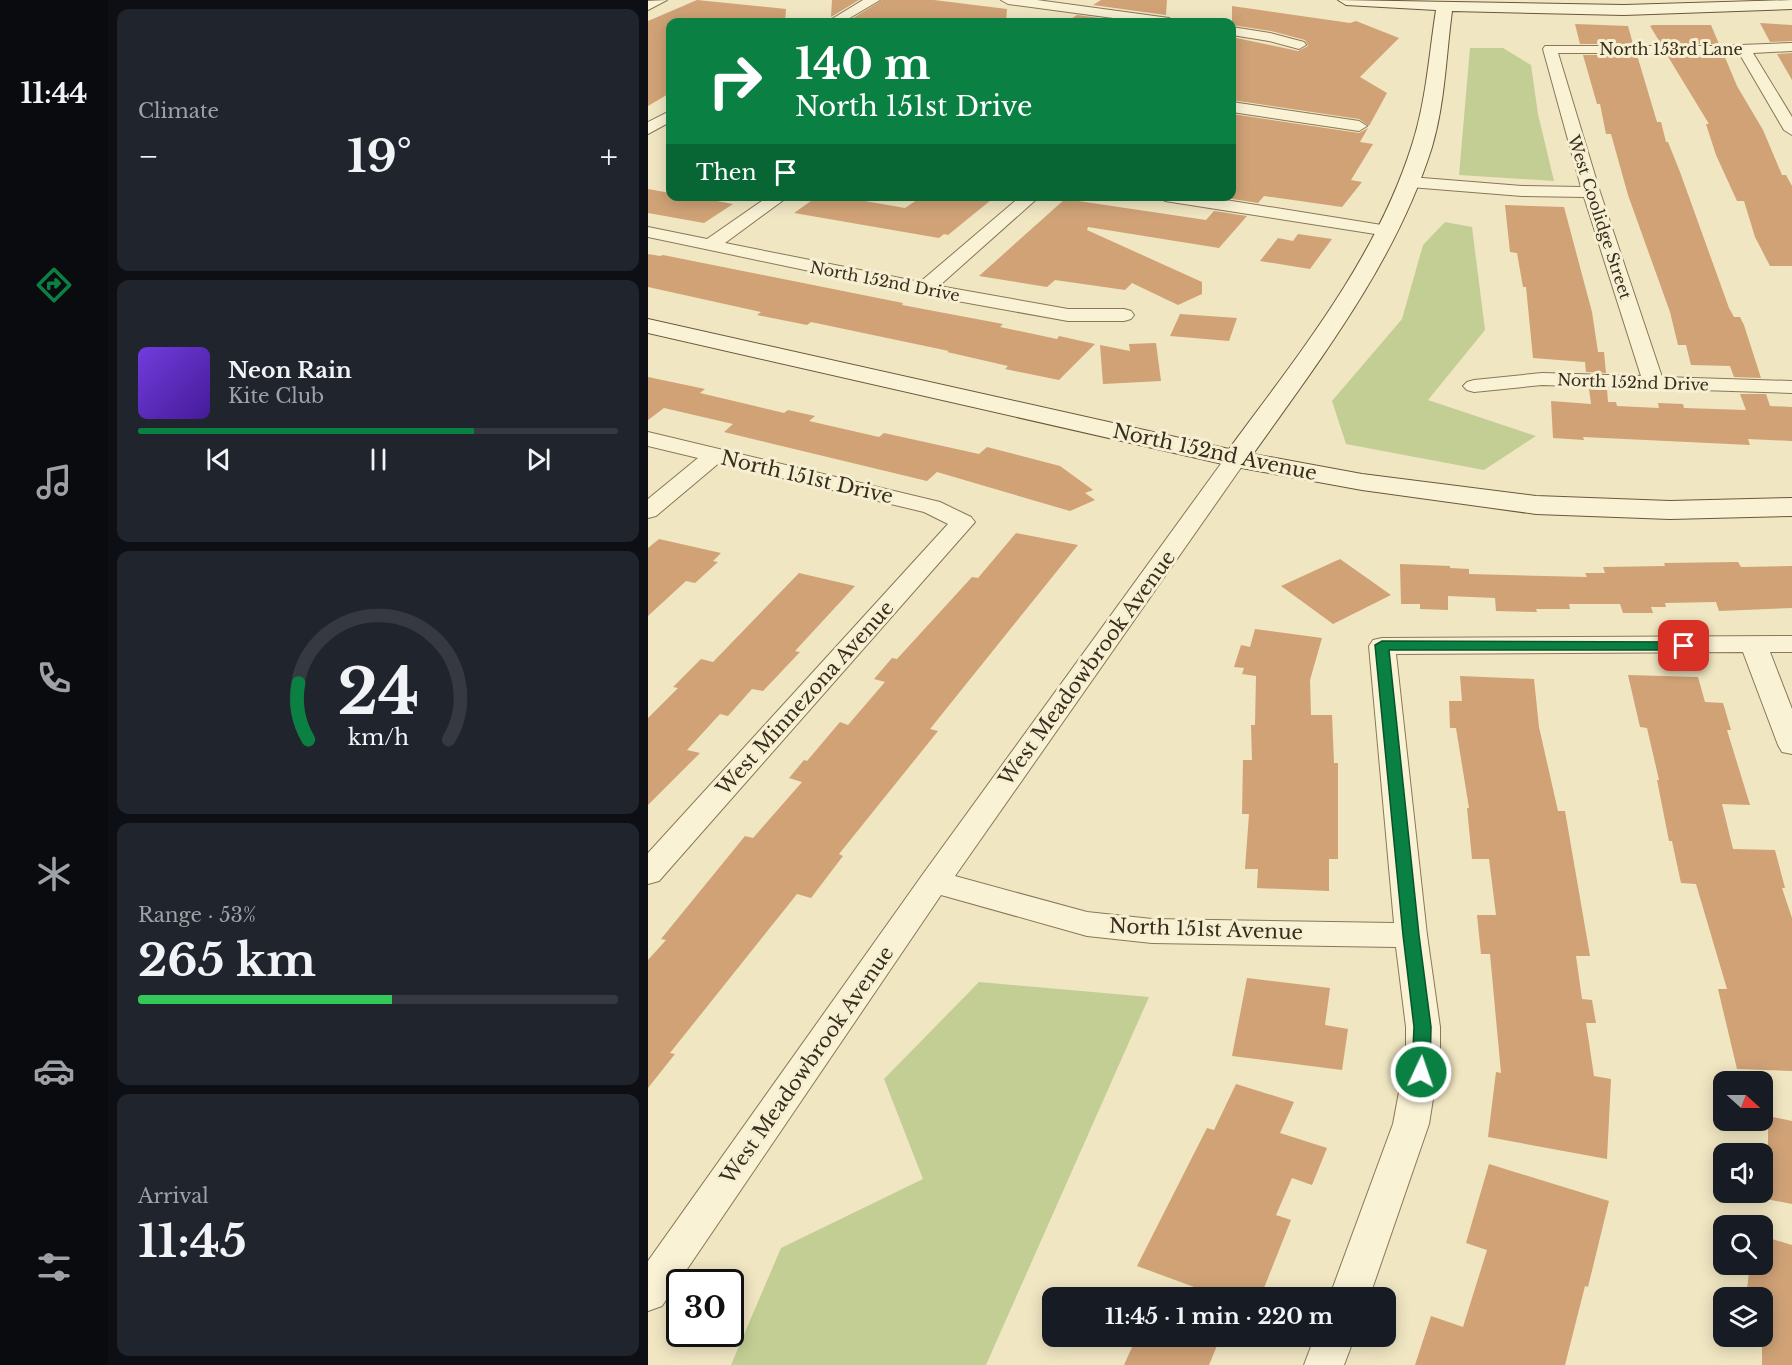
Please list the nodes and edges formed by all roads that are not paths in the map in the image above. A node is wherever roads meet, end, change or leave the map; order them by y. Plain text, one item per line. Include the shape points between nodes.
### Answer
1 (873, 0) edge
2 (1008, 0) edge
3 (1346, 0) edge
4 (1063, 3) edge
5 (1725, 4) edge
6 (1792, 4) edge
7 (1445, 6) junction
8 (1042, 17) dead end
9 (841, 18) edge
10 (1147, 18) edge
11 (1236, 32) edge
12 (1299, 45) dead end
13 (1792, 47) edge
14 (1744, 49) junction
15 (1550, 50) joint
16 (1236, 108) edge
17 (666, 118) edge
18 (1359, 126) dead end
19 (648, 129) edge
20 (1792, 130) edge
21 (1410, 183) junction
22 (1590, 192) junction
23 (774, 201) edge
24 (1026, 201) edge
25 (1197, 201) edge
26 (1388, 231) junction
27 (648, 232) edge
28 (710, 245) junction
29 (924, 289) junction
30 (1124, 315) dead end
31 (648, 326) edge
32 (1654, 383) junction
33 (1474, 386) dead end
34 (1792, 387) edge
35 (648, 439) edge
36 (715, 455) junction
37 (1236, 459) junction
38 (1792, 507) edge
39 (648, 511) edge
40 (963, 522) joint
41 (1792, 644) edge
42 (1754, 646) junction
43 (1792, 745) edge
44 (648, 873) edge
45 (934, 882) junction
46 (1411, 935) junction
47 (1353, 1287) edge
48 (648, 1293) edge
49 (1331, 1347) edge
50 (1324, 1365) edge

1 - 9 street
2 - 4 street
3 - 7 street
4 - 8 street
4 - 10 street
5 - 6 street
5 - 7 street via 1601,10
7 - 21 street, West Meadowbrook Avenue via 1431,112
11 - 12 street
13 - 14 street, North 153rd Lane
14 - 15 street, North 153rd Lane
14 - 20 street
15 - 22 street, West Coolidge Street
16 - 18 street
17 - 19 street
21 - 22 street
21 - 26 street, West Meadowbrook Avenue
22 - 32 street, West Coolidge Street
23 - 28 street
24 - 29 street
25 - 26 street
26 - 37 street, West Meadowbrook Avenue via 1337,317
27 - 28 street, North 152nd Drive
28 - 29 street, North 152nd Drive
29 - 30 street, North 152nd Drive via 1068,315
31 - 37 street, North 152nd Avenue
32 - 33 street, North 152nd Drive via 1542,379
32 - 34 street, North 152nd Drive
35 - 36 street, North 151st Drive
36 - 39 street
36 - 40 street, North 151st Drive via 932,507
37 - 38 street, North 152nd Avenue via 1362,482 1536,505 1713,511
37 - 45 street, West Meadowbrook Avenue
40 - 44 street, West Minnezona Avenue
41 - 42 street
42 - 43 street
42 - 46 street via 1382,645
45 - 46 street, North 151st Avenue via 1059,917 1120,928
45 - 48 street, West Meadowbrook Avenue
46 - 47 street via 1423,1027 1419,1088 1399,1164
49 - 50 street

